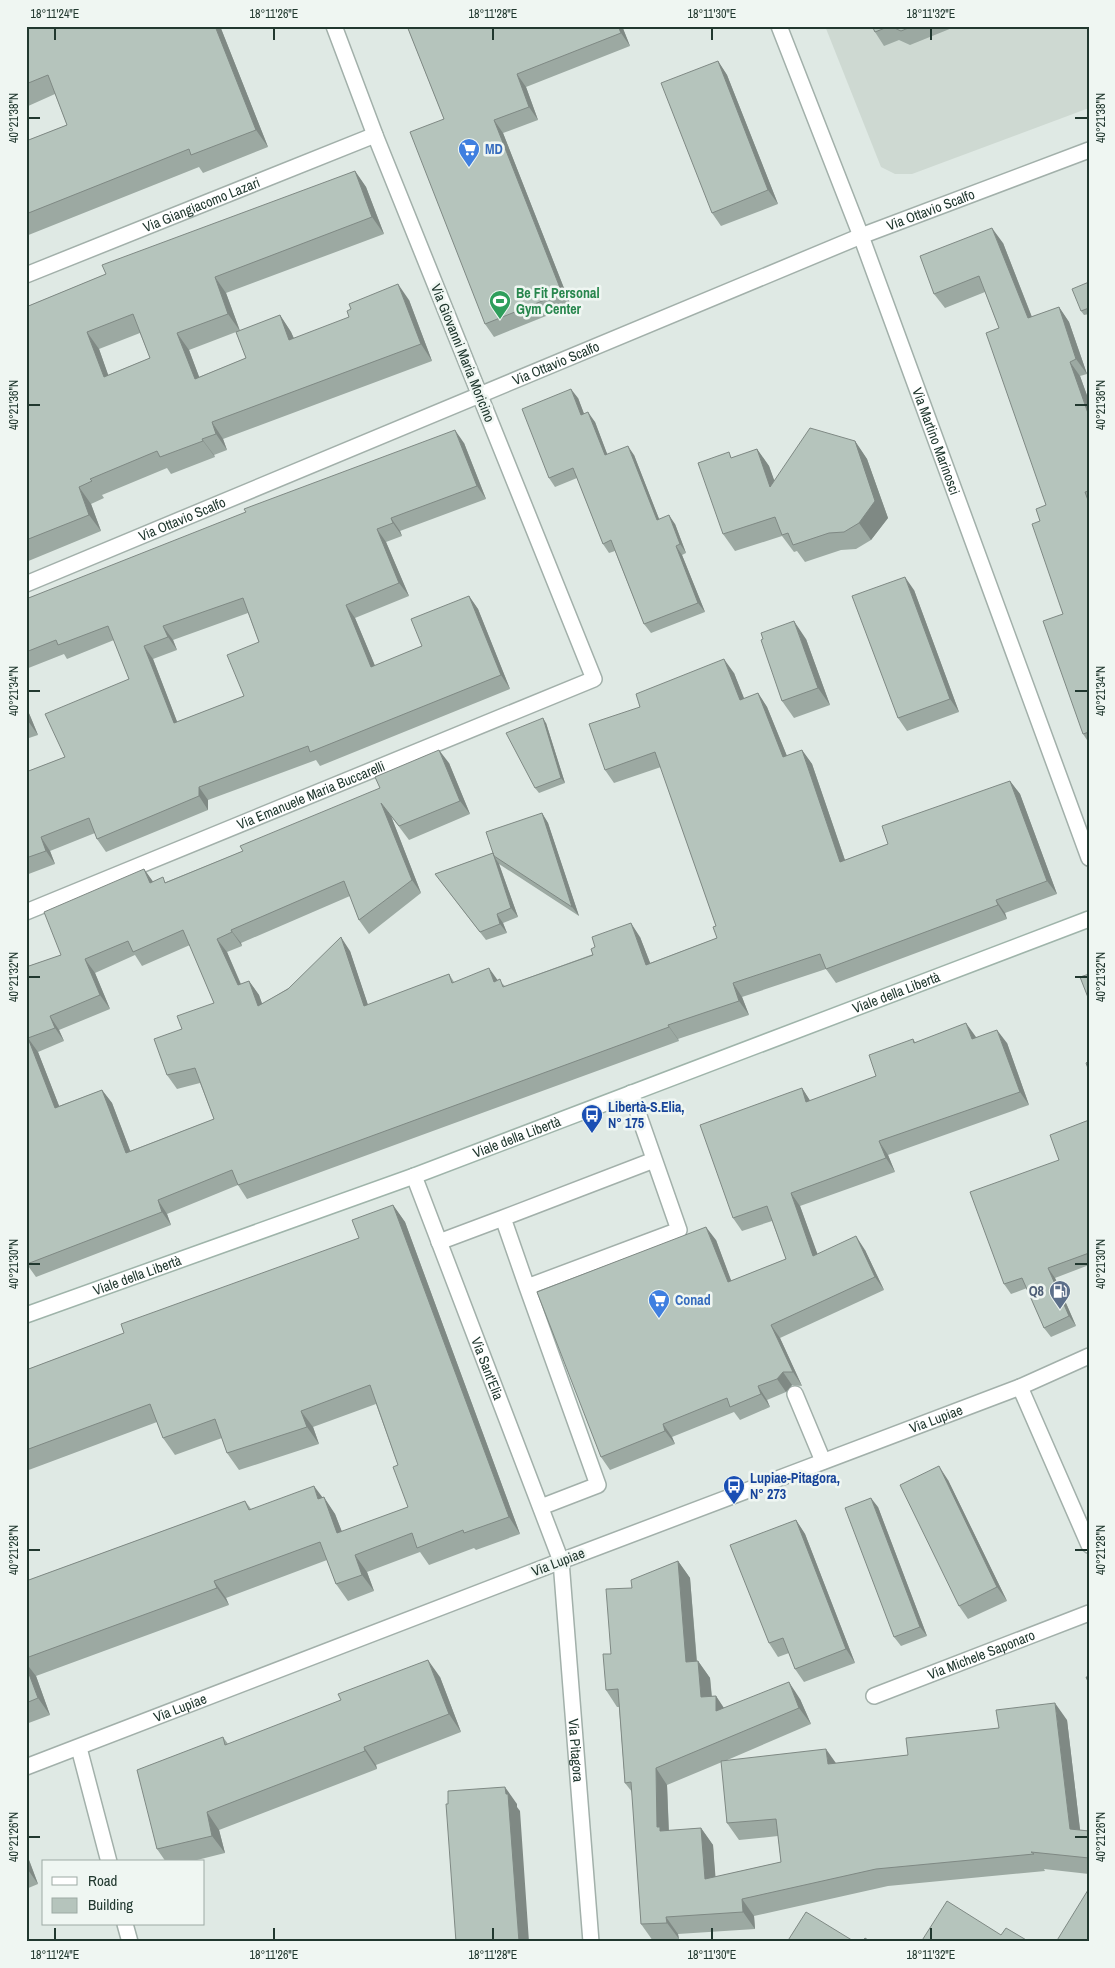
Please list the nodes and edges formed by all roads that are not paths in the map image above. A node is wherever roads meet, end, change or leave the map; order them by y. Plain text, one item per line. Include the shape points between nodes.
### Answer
1 (334, 26) edge
2 (779, 26) edge
3 (375, 136) junction
4 (1089, 150) edge
5 (861, 236) junction
6 (26, 275) edge
7 (479, 394) junction
8 (26, 584) edge
9 (594, 679) joint
10 (1089, 858) edge
11 (26, 912) edge
12 (1089, 919) edge
13 (631, 1093) junction
14 (654, 1160) junction
15 (414, 1176) junction
16 (503, 1218) junction
17 (439, 1242) junction
18 (527, 1287) junction
19 (26, 1315) edge
20 (1089, 1356) edge
21 (1020, 1387) junction
22 (795, 1394) edge
23 (823, 1461) junction
24 (540, 1507) junction
25 (1089, 1545) edge
26 (561, 1560) junction
27 (1089, 1613) edge
28 (874, 1696) dead end
29 (79, 1748) junction
30 (26, 1767) edge
31 (108, 1860) edge
32 (126, 1926) edge
33 (130, 1942) edge
34 (592, 1942) edge

1 - 3 street, Via Giovanni Maria Moricino
2 - 5 street, Via Martino Marinosci
3 - 6 street, Via Giangiacomo Lazari
3 - 7 street, Via Giovanni Maria Moricino
4 - 5 street, Via Ottavio Scalfo
5 - 7 street, Via Ottavio Scalfo
5 - 10 street, Via Martino Marinosci
7 - 8 street, Via Ottavio Scalfo
7 - 9 street, Via Giovanni Maria Moricino
9 - 11 street, Via Emanuele Maria Buccarelli
12 - 13 street, Viale della Libertà
13 - 14 street
13 - 15 street, Viale della Libertà
14 - 16 street
14 - 18 street via 679,1230
15 - 17 street, Via Sant'Elia
15 - 19 street, Viale della Libertà
16 - 17 street
16 - 18 street
17 - 24 street, Via Sant'Elia
18 - 24 street via 598,1485
20 - 21 street, Via Lupiae
21 - 23 street, Via Lupiae
21 - 25 street
22 - 23 street
23 - 26 street, Via Lupiae
24 - 26 street, Via Sant'Elia
26 - 29 street, Via Lupiae
26 - 34 street, Via Pitagora
27 - 28 street, Via Michele Saponaro
29 - 30 street, Via Lupiae
29 - 31 street
32 - 33 street

